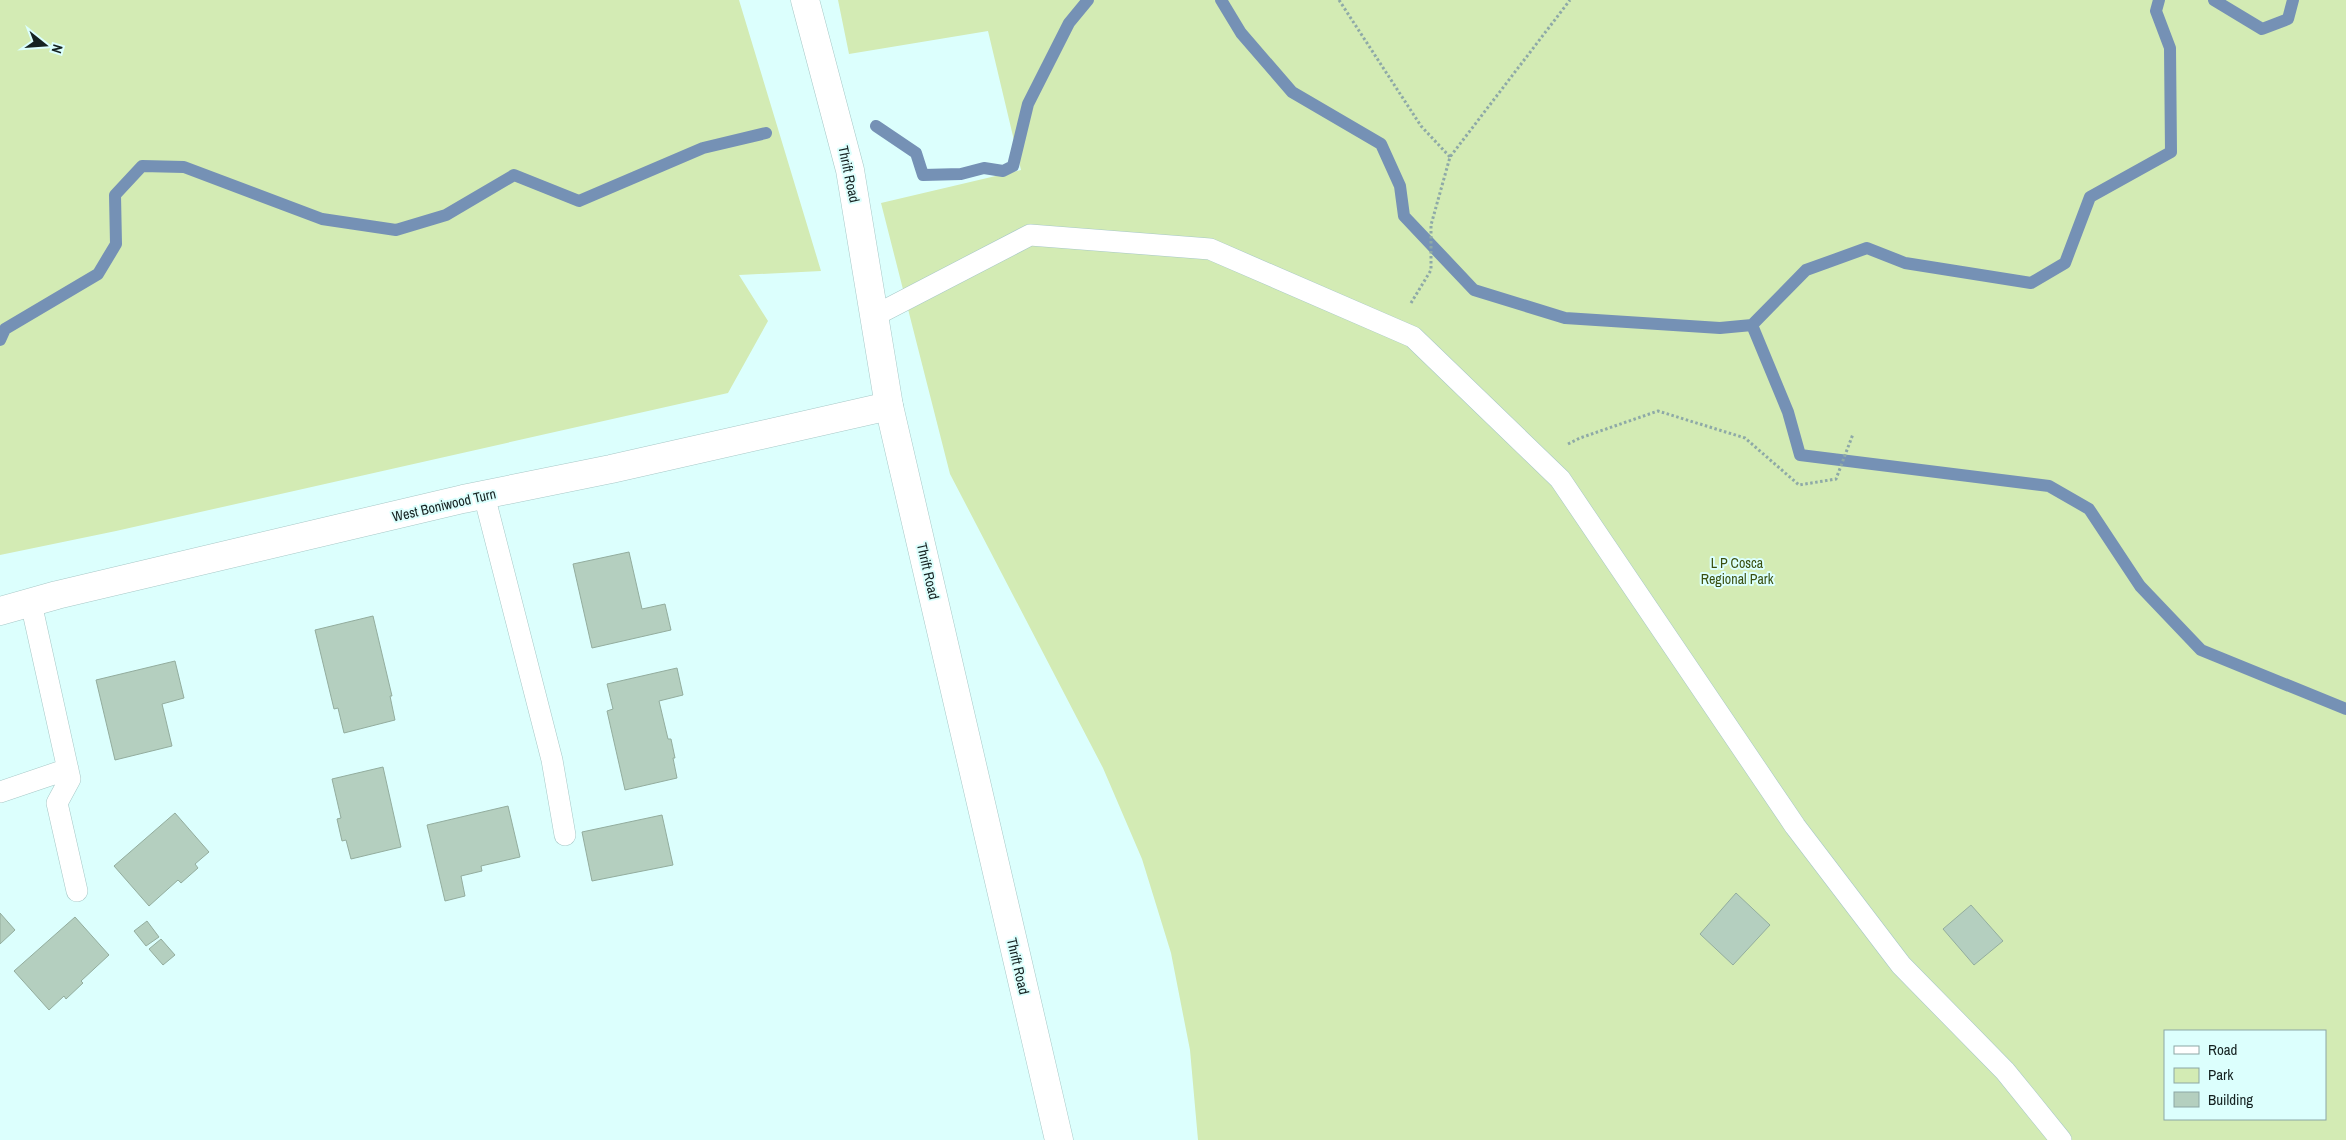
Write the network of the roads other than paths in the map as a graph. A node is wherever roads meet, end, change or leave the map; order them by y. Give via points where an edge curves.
1 (805, 0) edge
2 (874, 316) junction
3 (889, 406) junction
4 (484, 495) junction
5 (31, 603) junction
6 (0, 612) edge
7 (68, 769) junction
8 (0, 792) edge
9 (566, 835) dead end
10 (76, 891) dead end
11 (1059, 1140) edge
12 (2061, 1140) edge

1 - 2 street, Thrift Road via 850,170
2 - 3 street, Thrift Road
2 - 12 lane via 1030,235 1210,249 1413,337 1560,479 1795,826 1901,964 2005,1071
3 - 4 street, West Boniwood Turn
3 - 11 street, Thrift Road
4 - 5 street, West Boniwood Turn
4 - 9 lane via 552,760
5 - 6 street, West Boniwood Turn
5 - 7 lane
7 - 8 lane
7 - 10 lane via 70,779 57,803

